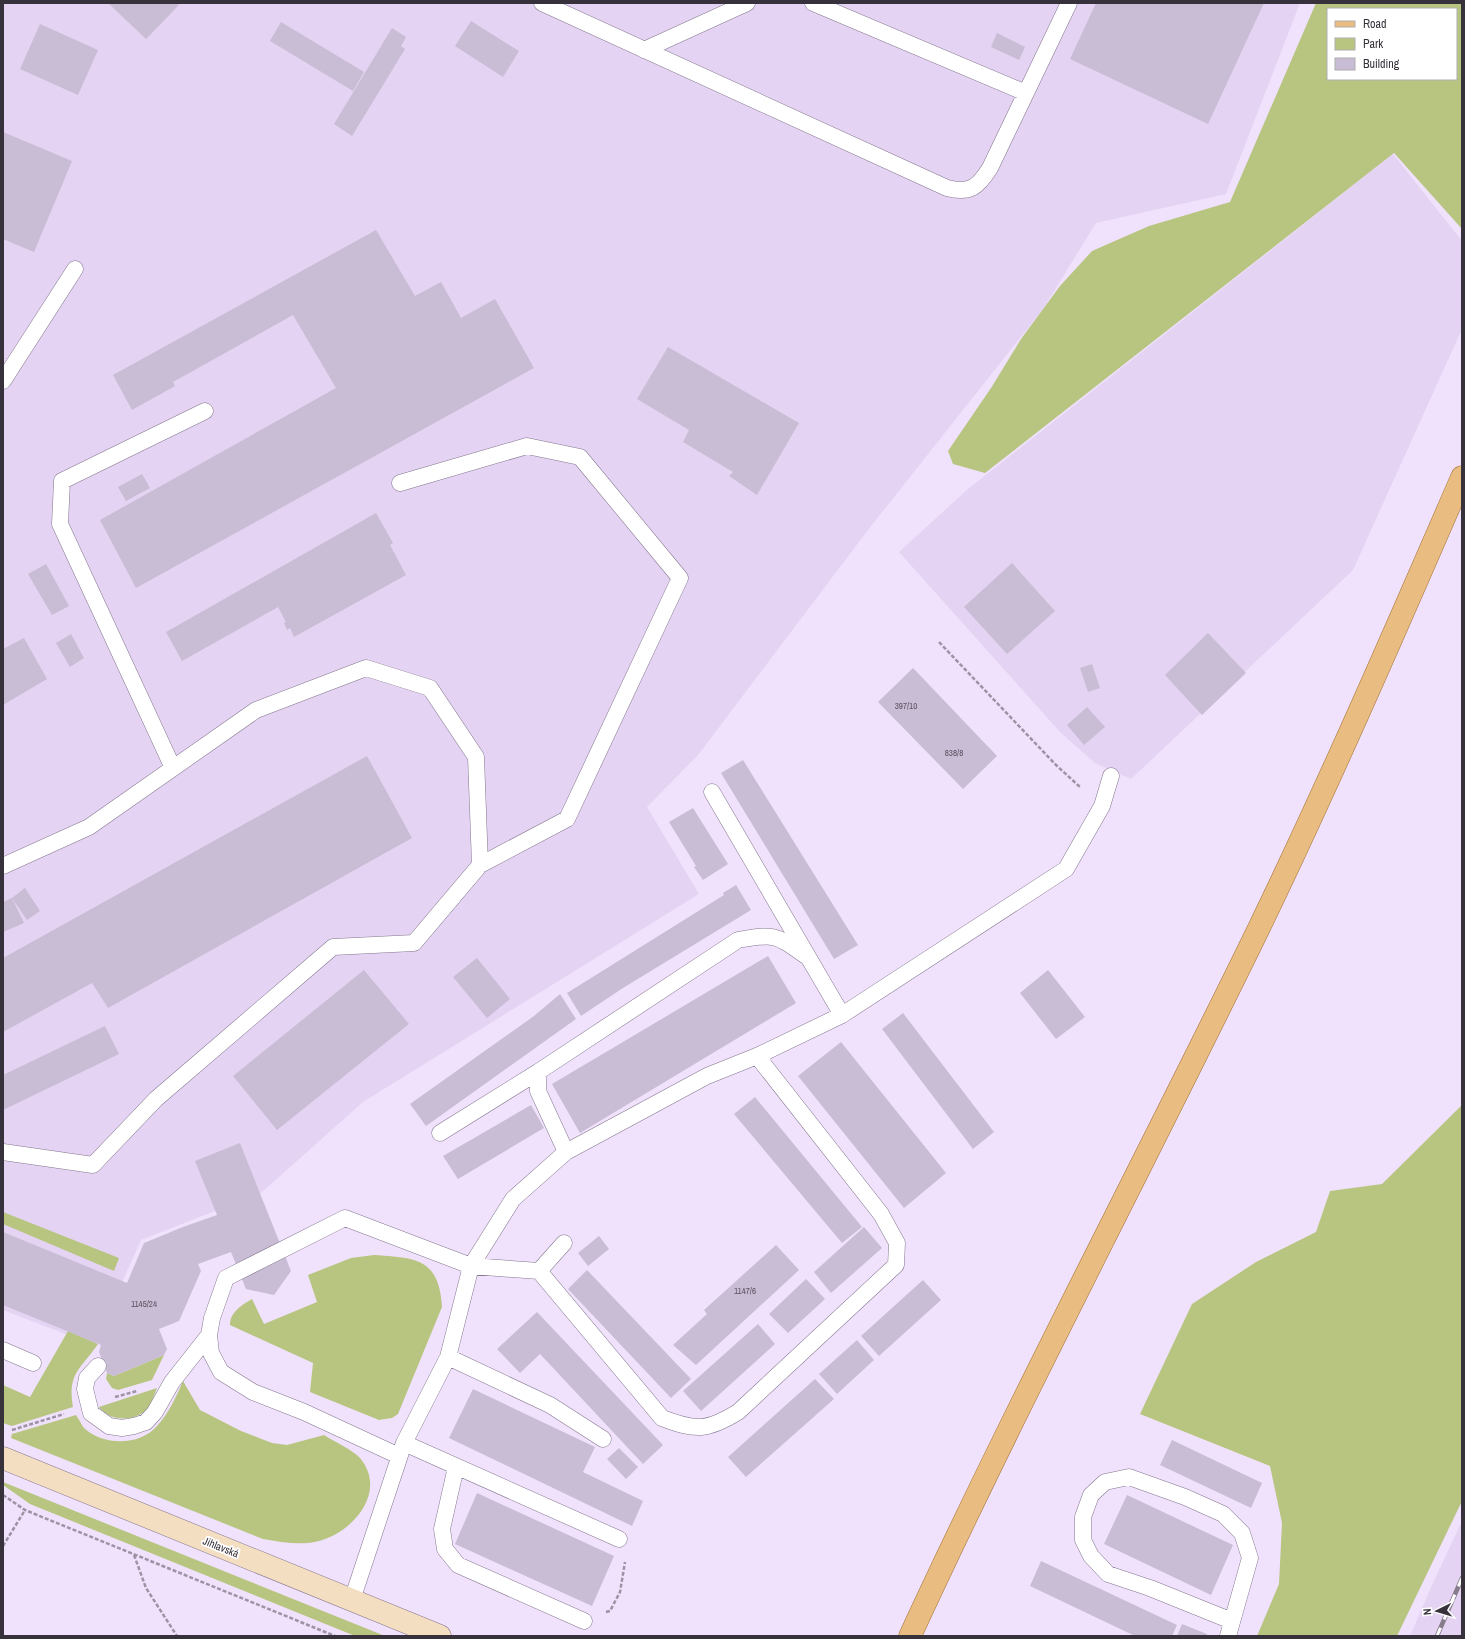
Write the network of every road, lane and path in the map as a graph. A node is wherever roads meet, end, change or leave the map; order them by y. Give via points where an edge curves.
1 (542, 3) edge
2 (747, 3) edge
3 (814, 3) edge
4 (1069, 3) edge
5 (644, 50) junction
6 (1026, 93) junction
7 (75, 269) dead end
8 (3, 381) edge
9 (205, 411) dead end
10 (1462, 477) edge
11 (400, 483) dead end
12 (939, 642) dead end
13 (173, 768) junction
14 (1111, 776) dead end
15 (712, 792) dead end
16 (1102, 806) junction
17 (480, 865) junction
18 (3, 866) edge
19 (806, 956) junction
20 (842, 1015) junction
21 (757, 1056) junction
22 (538, 1072) junction
23 (440, 1133) dead end
24 (3, 1152) edge
25 (566, 1152) junction
26 (564, 1243) dead end
27 (471, 1266) junction
28 (539, 1271) junction
29 (209, 1335) junction
30 (3, 1350) edge
31 (448, 1357) junction
32 (33, 1362) dead end
33 (98, 1366) dead end
34 (140, 1389) dead end
35 (89, 1406) junction
36 (7, 1432) dead end
37 (603, 1439) dead end
38 (401, 1450) junction
39 (3, 1458) edge
40 (456, 1467) junction
41 (3, 1495) edge
42 (25, 1510) junction
43 (619, 1539) joint
44 (3, 1546) edge
45 (134, 1554) junction
46 (352, 1600) junction
47 (584, 1621) joint
48 (1230, 1629) edge
49 (177, 1636) edge
50 (336, 1636) edge
51 (440, 1636) edge
52 (910, 1636) edge

1 - 5 lane
2 - 5 lane
3 - 6 lane
4 - 6 lane
5 - 6 lane via 947,188 957,190 968,190 984,178
7 - 8 lane
9 - 13 lane via 62,481 60,524
10 - 52 main road via 1364,701 1263,919
11 - 17 lane via 527,446 580,457 680,578 567,819
12 - 16 path via 1056,765
13 - 17 lane via 256,710 366,668 430,688 476,757
13 - 18 lane via 89,827
14 - 16 lane
15 - 19 lane
16 - 20 lane via 1066,869
17 - 24 lane via 414,943 333,947 156,1099 93,1165
19 - 20 lane
19 - 22 lane via 779,938 762,936 738,940
20 - 21 lane
21 - 25 lane via 707,1076
21 - 28 lane via 881,1214 898,1243 896,1265 738,1412 718,1425 699,1427 681,1425 662,1418
22 - 23 lane
22 - 25 lane via 538,1091
25 - 27 lane via 513,1199
26 - 28 lane
27 - 28 lane
27 - 29 lane via 345,1218 226,1278
27 - 31 lane
29 - 35 lane via 172,1382 155,1412 146,1422 128,1427 109,1426 91,1413
29 - 38 lane via 211,1353 221,1372 253,1392
30 - 32 lane
31 - 37 lane via 550,1405
31 - 38 lane
33 - 35 lane via 87,1378 85,1389
34 - 35 path
35 - 36 path
38 - 40 lane
38 - 46 lane
39 - 46 main road, Jihlavská
40 - 43 lane
40 - 47 lane via 442,1529 445,1550 458,1565
41 - 42 path
42 - 44 path
42 - 45 path
43 - 47 path via 625,1551 620,1592 610,1611
45 - 49 path via 146,1588
45 - 50 path
46 - 51 main road, Jihlavská
48 - 48 lane via 1250,1558 1242,1533 1223,1514 1185,1497 1129,1477 1105,1482 1092,1496 1083,1517 1083,1540 1091,1556 1108,1574 1150,1588

